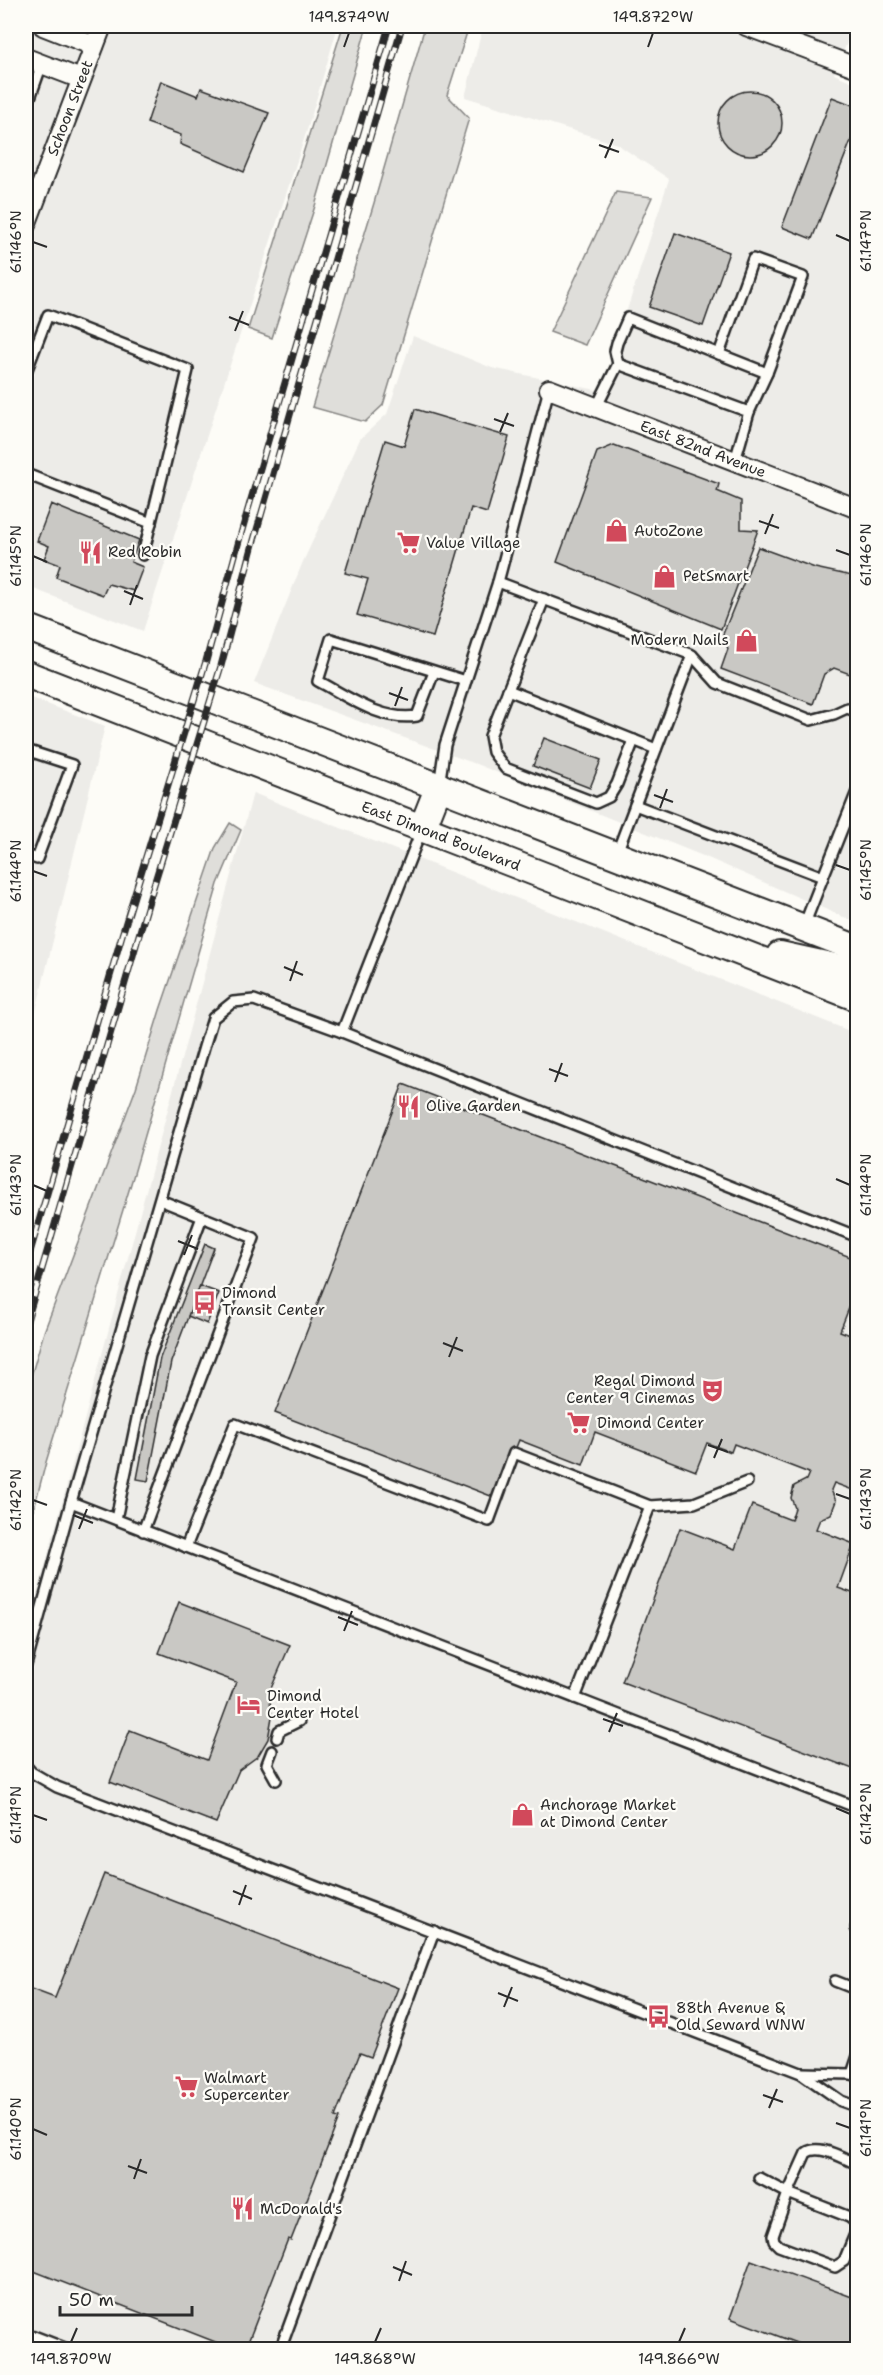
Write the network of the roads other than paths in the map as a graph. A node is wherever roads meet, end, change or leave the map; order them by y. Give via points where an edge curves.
1 (43, 26) edge
2 (102, 26) edge
3 (746, 26) edge
4 (94, 46) junction
5 (34, 61) edge
6 (858, 68) edge
7 (81, 79) junction
8 (26, 109) edge
9 (27, 215) edge
10 (719, 354) junction
11 (618, 364) junction
12 (26, 372) edge
13 (767, 373) junction
14 (549, 389) joint
15 (596, 408) junction
16 (750, 412) junction
17 (735, 461) junction
18 (26, 474) edge
19 (858, 509) edge
20 (151, 523) junction
21 (143, 555) dead end
22 (498, 582) junction
23 (544, 600) junction
24 (26, 627) edge
25 (692, 655) junction
26 (434, 672) junction
27 (26, 674) edge
28 (466, 681) junction
29 (508, 690) junction
30 (858, 712) edge
31 (634, 740) junction
32 (656, 749) junction
33 (26, 750) edge
34 (439, 786) junction
35 (858, 789) edge
36 (635, 805) junction
37 (422, 829) junction
38 (26, 855) edge
39 (616, 855) junction
40 (823, 877) junction
41 (803, 928) junction
42 (732, 949) junction
43 (858, 950) edge
44 (858, 975) edge
45 (858, 998) edge
46 (342, 1032) junction
47 (160, 1200) junction
48 (202, 1217) junction
49 (858, 1237) edge
50 (747, 1482) dead end
51 (70, 1502) junction
52 (650, 1506) junction
53 (116, 1519) junction
54 (143, 1531) junction
55 (186, 1547) junction
56 (26, 1665) edge
57 (575, 1698) junction
58 (299, 1721) dead end
59 (277, 1738) dead end
60 (272, 1751) dead end
61 (26, 1766) edge
62 (276, 1780) dead end
63 (858, 1808) edge
64 (434, 1931) junction
65 (835, 1981) dead end
66 (858, 1990) edge
67 (858, 2056) edge
68 (801, 2073) junction
69 (855, 2075) edge
70 (858, 2107) edge
71 (858, 2164) edge
72 (759, 2178) dead end
73 (788, 2193) junction
74 (858, 2225) edge
75 (26, 2333) edge
76 (70, 2349) edge
77 (280, 2349) edge

1 - 4 street
2 - 4 street, Schoon Street
3 - 6 street
4 - 7 street, Schoon Street
5 - 7 street
5 - 8 lane
7 - 9 street, Schoon Street
10 - 11 lane via 628,318 615,351
10 - 13 lane
10 - 13 lane via 753,259 803,277
11 - 15 lane
11 - 16 lane
12 - 20 lane via 48,315 188,370
13 - 16 lane
14 - 15 street, East 82nd Avenue
14 - 22 lane
15 - 17 street, East 82nd Avenue
16 - 17 lane
17 - 19 street, East 82nd Avenue
18 - 20 lane
20 - 21 lane
22 - 23 lane
22 - 28 lane
23 - 25 lane
23 - 29 lane
24 - 34 main road
25 - 30 lane via 717,684 812,720 848,708
25 - 32 lane
26 - 26 lane via 331,639 318,681 369,708 406,718 417,716
26 - 28 lane
27 - 37 main road, East Dimond Boulevard
28 - 34 lane via 445,745
29 - 31 lane
29 - 31 lane via 490,736 493,752 505,768 596,803 609,797 617,784
31 - 32 lane
32 - 36 lane
33 - 38 lane via 72,765 38,859
34 - 37 main road
34 - 39 main road
35 - 40 lane
36 - 39 lane
36 - 40 lane
37 - 42 main road, East Dimond Boulevard
37 - 46 lane
39 - 41 main road
40 - 41 lane
41 - 43 main road
42 - 44 main road via 788,956
42 - 45 main road, East Dimond Boulevard
46 - 47 lane via 254,999 233,1002 213,1018
46 - 49 lane
47 - 48 lane
47 - 51 lane
48 - 53 lane via 150,1356
48 - 54 lane via 254,1238
50 - 52 lane via 694,1503
51 - 53 lane
51 - 56 lane
52 - 55 lane via 514,1453 489,1521 235,1424
52 - 57 lane
53 - 54 lane
54 - 55 lane
55 - 57 lane
57 - 63 lane
58 - 59 lane via 279,1731
60 - 62 lane via 267,1764
61 - 64 lane via 57,1787
64 - 68 lane
64 - 77 lane
65 - 66 lane
67 - 69 lane
68 - 69 lane
68 - 70 lane via 841,2101
71 - 73 lane via 812,2149 806,2153
72 - 73 lane
73 - 74 lane via 849,2217
73 - 74 lane via 772,2236 779,2246 839,2267
75 - 76 lane

